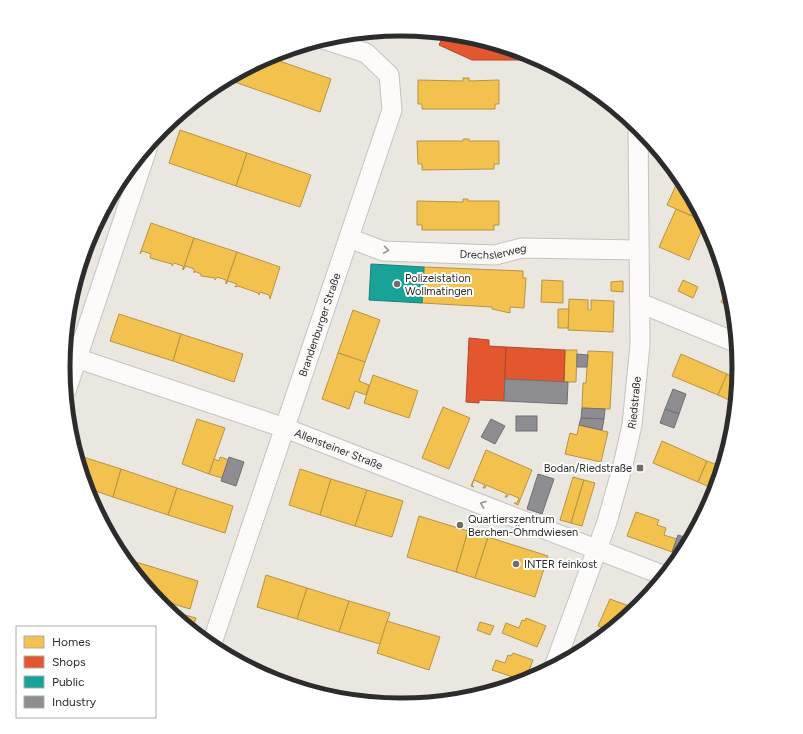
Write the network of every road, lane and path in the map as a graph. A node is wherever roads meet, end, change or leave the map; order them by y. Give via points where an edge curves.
1 (334, 43) edge
2 (638, 135) edge
3 (143, 160) edge
4 (349, 238) junction
5 (639, 250) junction
6 (640, 303) junction
7 (732, 341) edge
8 (76, 358) junction
9 (70, 376) edge
10 (285, 428) junction
11 (597, 549) junction
12 (660, 574) edge
13 (213, 639) edge
14 (557, 659) edge

1 - 4 street, Brandenburger Straße via 366,53 389,75 392,110
2 - 5 street, Riedstraße
3 - 8 street
4 -> 5 street, Drechslerweg via 383,251 495,255 522,248
4 - 10 street, Brandenburger Straße
5 - 6 street, Riedstraße
6 - 7 street
6 - 11 street, Riedstraße via 640,345 632,425 622,472
8 - 9 street
8 - 10 street, Allensteiner Straße
11 -> 10 street, Allensteiner Straße
10 - 13 street, Brandenburger Straße
11 - 12 street, Allensteiner Straße
11 - 14 street, Riedstraße

